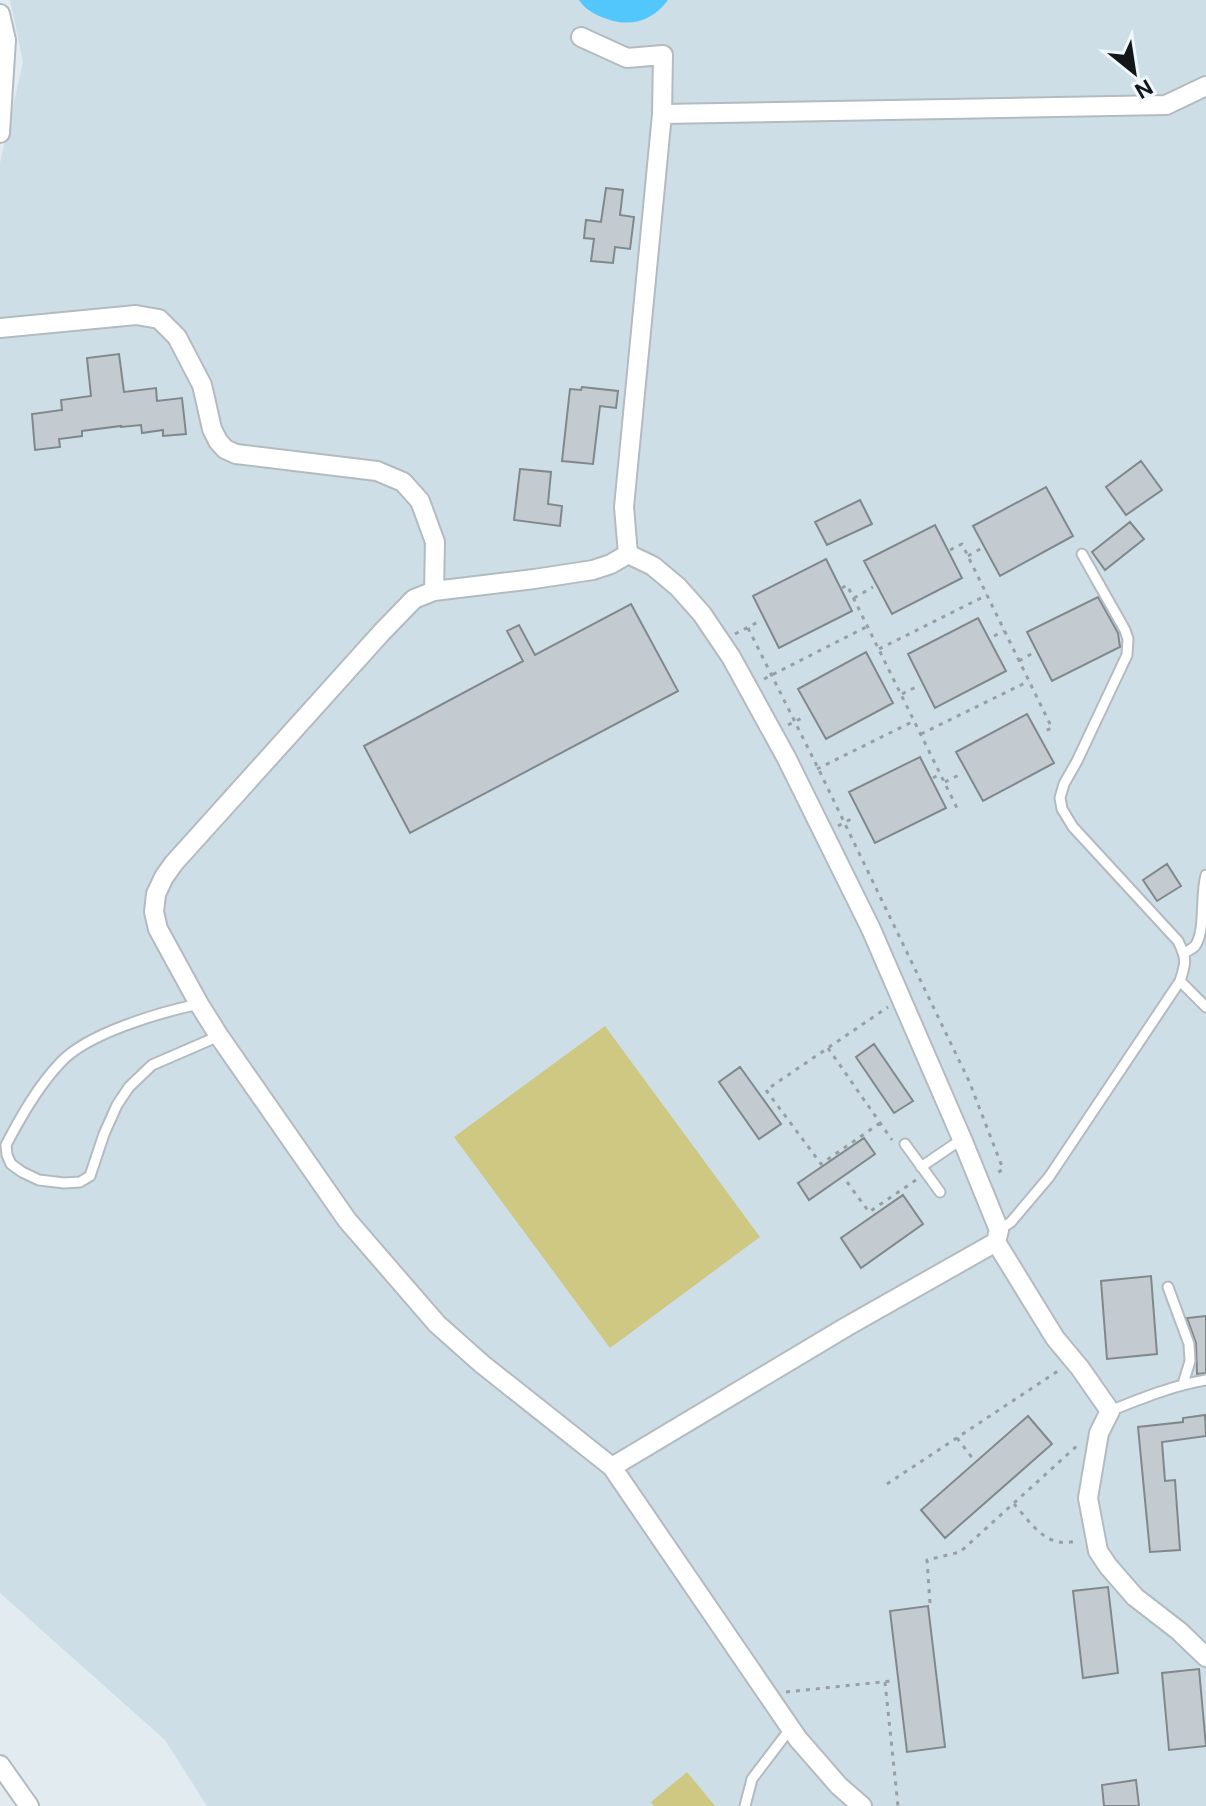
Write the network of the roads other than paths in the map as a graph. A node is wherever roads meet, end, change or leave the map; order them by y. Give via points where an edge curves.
1 (0, 14) edge
2 (581, 37) dead end
3 (3, 41) edge
4 (1206, 86) edge
5 (662, 114) junction
6 (0, 133) edge
7 (0, 328) edge
8 (628, 554) junction
9 (1082, 554) dead end
10 (434, 591) junction
11 (1206, 875) edge
12 (1184, 953) junction
13 (1180, 981) junction
14 (199, 1004) junction
15 (1206, 1007) edge
16 (219, 1036) junction
17 (962, 1139) junction
18 (905, 1144) road end
19 (924, 1170) junction
20 (940, 1192) dead end
21 (998, 1236) junction
22 (1168, 1287) dead end
23 (1206, 1380) edge
24 (1183, 1384) junction
25 (1110, 1411) junction
26 (612, 1467) junction
27 (1206, 1657) edge
28 (790, 1729) junction
29 (0, 1765) edge
30 (29, 1806) edge
31 (745, 1806) edge
32 (862, 1806) edge

1 - 3 street
2 - 5 street via 627,58 663,55
3 - 6 street
4 - 5 street via 1166,105
5 - 8 street via 624,507
7 - 10 street via 136,315 159,319 187,355 202,385 212,429 225,449 377,471 403,482 420,501 435,542
8 - 10 street via 593,570
8 - 17 street via 678,587 721,641 748,687 871,929
9 - 12 lane via 1129,646 1064,784 1062,809
10 - 14 street via 414,599 382,632 164,877 156,894 158,929
11 - 12 lane via 1200,938
12 - 13 lane
13 - 15 lane
13 - 21 lane via 1049,1177
14 - 16 street
14 - 16 lane via 109,1033 63,1059 6,1145 11,1164 39,1180 80,1182 90,1176 104,1134 129,1087 152,1065
16 - 26 street via 347,1220 437,1324
17 - 19 lane
17 - 21 street
18 - 19 lane
19 - 20 lane
21 - 25 street via 1055,1338
21 - 26 street
22 - 24 lane via 1189,1344
23 - 24 lane
24 - 25 lane
25 - 27 street via 1099,1433 1088,1498 1098,1551 1135,1597
26 - 28 street
28 - 31 lane via 752,1779
28 - 32 street
29 - 30 street

